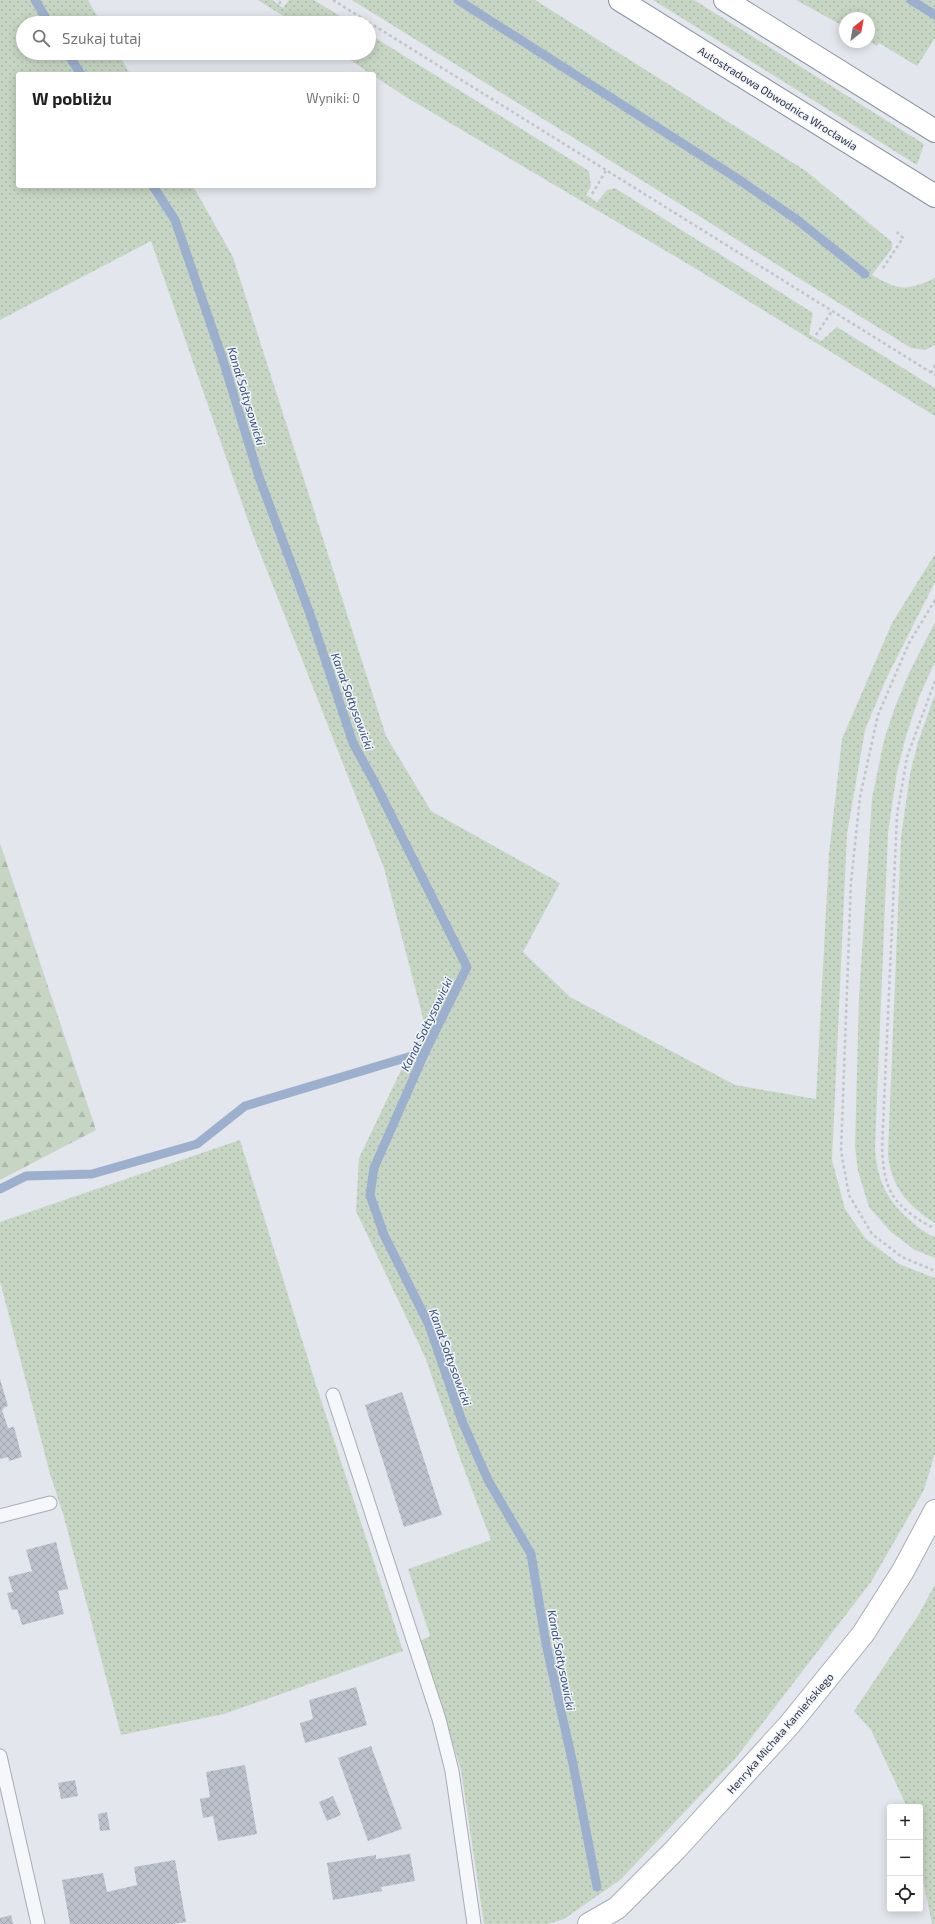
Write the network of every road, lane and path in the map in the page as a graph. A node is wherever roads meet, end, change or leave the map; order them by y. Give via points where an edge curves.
1 (282, 0) edge
2 (333, 0) edge
3 (620, 0) edge
4 (725, 0) edge
5 (279, 4) dead end
6 (359, 16) edge
7 (376, 27) edge
8 (932, 129) edge
9 (607, 169) junction
10 (592, 194) dead end
11 (935, 196) edge
12 (897, 232) dead end
13 (883, 268) dead end
14 (832, 311) junction
15 (816, 335) dead end
16 (935, 365) edge
17 (930, 373) junction
18 (935, 375) edge
19 (935, 600) edge
20 (935, 681) edge
21 (935, 1228) edge
22 (935, 1271) edge
23 (333, 1395) dead end
24 (50, 1502) dead end
25 (935, 1512) edge
26 (0, 1516) edge
27 (0, 1756) edge
28 (38, 1924) edge
29 (474, 1924) edge
30 (589, 1924) edge

1 - 5 path
2 - 6 path
3 - 11 main road, Autostradowa Obwodnica Wrocławia
4 - 8 main road
7 - 9 path
9 - 10 path
9 - 14 path
12 - 13 path via 904,238
14 - 15 path
14 - 17 path
16 - 17 path
17 - 18 path
19 - 22 path via 909,643 878,715 860,797 851,882 840,1151 849,1195 872,1234 902,1257
20 - 21 path via 906,757 897,815 882,1148 884,1170 892,1194 907,1210 926,1225
23 - 29 lane via 438,1719 452,1772
24 - 26 lane
25 - 30 main road, Henryka Michała Kamieńskiego via 903,1571 863,1634 790,1724 675,1850 617,1908
27 - 28 lane

